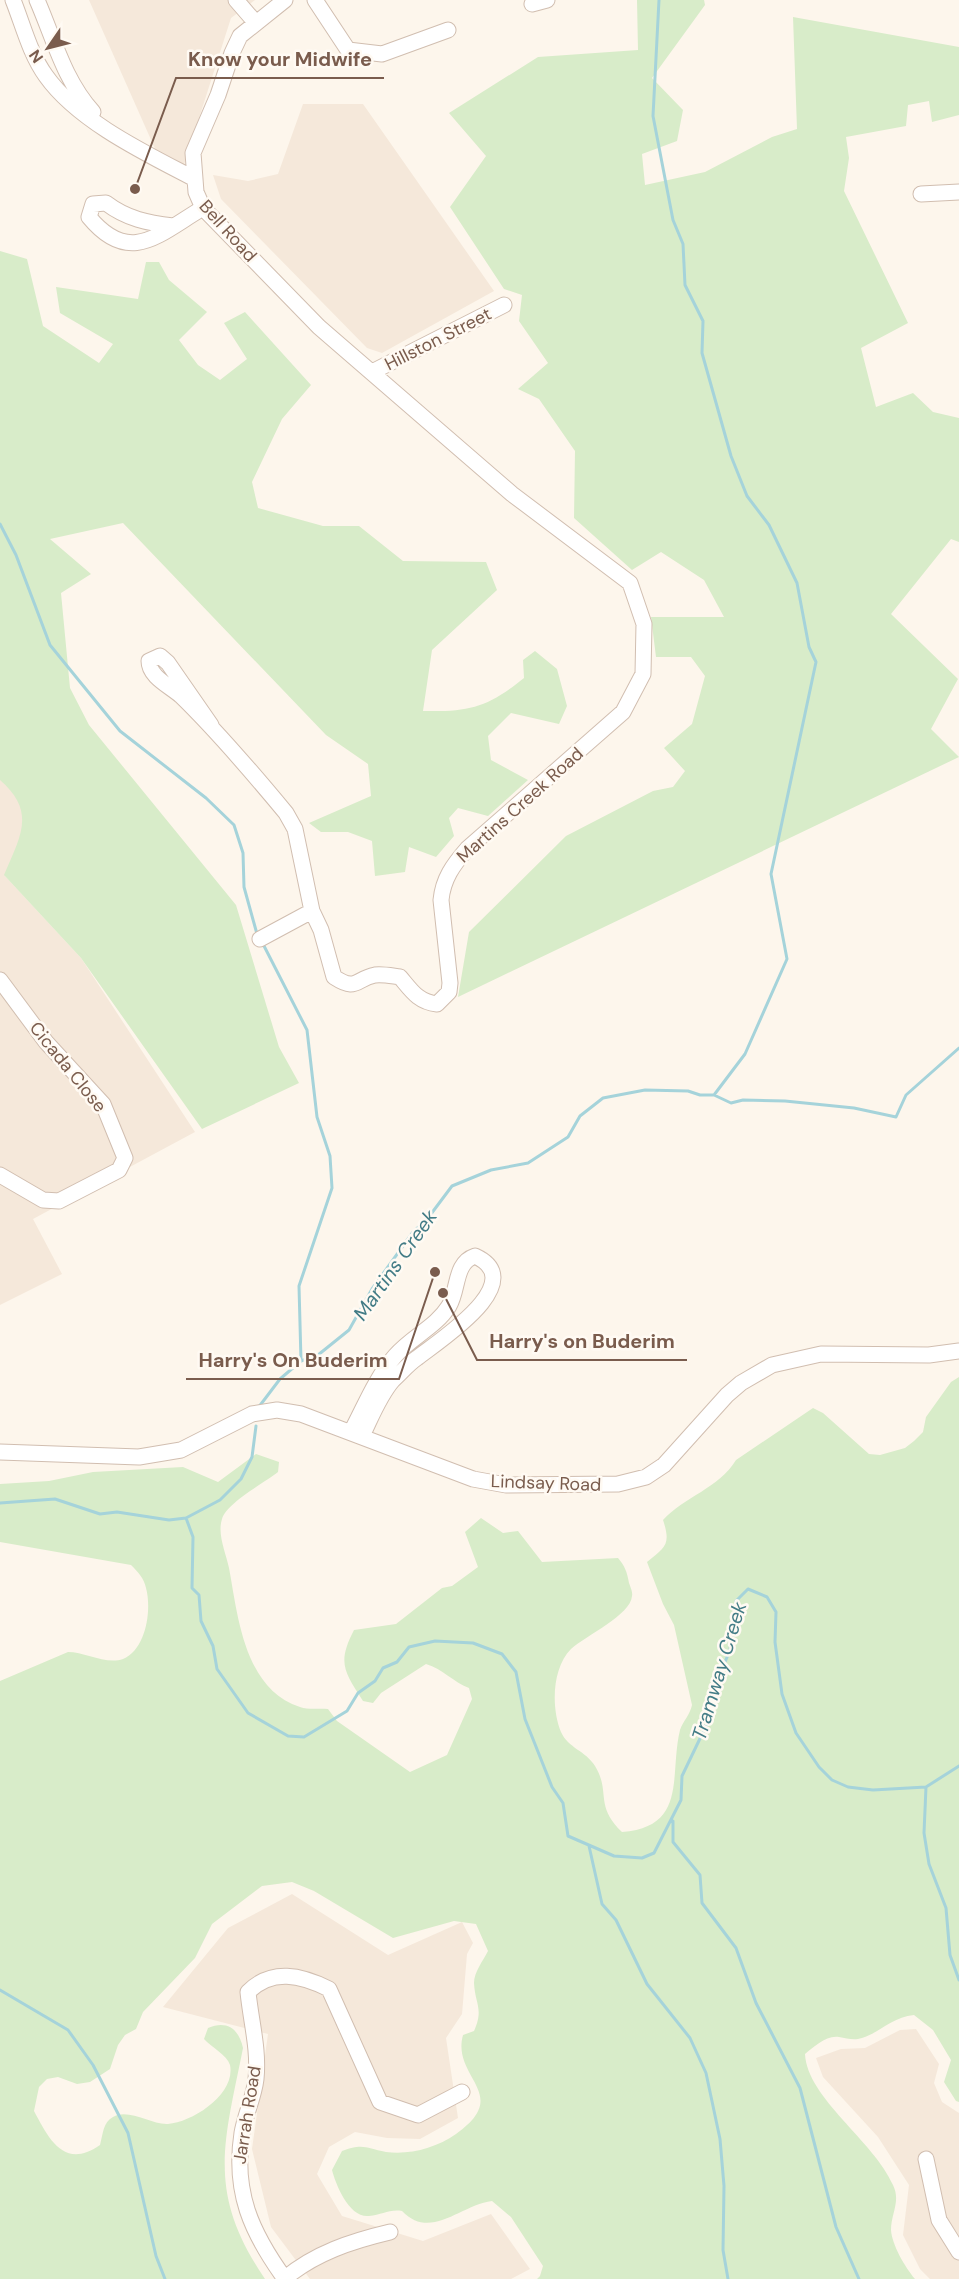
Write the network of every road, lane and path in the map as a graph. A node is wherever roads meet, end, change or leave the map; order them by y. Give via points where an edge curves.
1 (13, 0) edge
2 (37, 0) edge
3 (236, 0) edge
4 (285, 0) edge
5 (315, 0) edge
6 (255, 22) junction
7 (448, 30) dead end
8 (107, 128) junction
9 (193, 178) junction
10 (959, 192) edge
11 (921, 194) dead end
12 (203, 208) junction
13 (173, 226) junction
14 (504, 305) dead end
15 (372, 372) junction
16 (211, 725) junction
17 (312, 911) junction
18 (260, 939) dead end
19 (0, 980) edge
20 (0, 1175) edge
21 (959, 1352) edge
22 (356, 1434) junction
23 (0, 1452) edge
24 (462, 2092) dead end
25 (926, 2159) dead end
26 (390, 2232) dead end
27 (959, 2252) edge
28 (284, 2279) edge

1 - 8 street via 35,59 46,76 66,99
2 - 8 street via 63,67 81,99
3 - 6 street
4 - 6 street, Bell Road
5 - 7 street via 348,50 382,54
6 - 9 street, Bell Road via 240,36 232,53 193,153
8 - 9 street
9 - 12 street, Bell Road
10 - 11 street
12 - 13 street
12 - 15 street, Bell Road via 319,327
13 - 13 street via 143,243 120,243 100,231 89,217 93,204 106,203 141,222
14 - 15 street, Hillston Street
15 - 17 street, Martins Creek Road via 512,494 630,583 644,624 643,674 623,712 454,864 442,887 441,900 450,983 445,998 437,1004 410,992 400,976 377,975 356,986 334,977
16 - 16 street, Martins Creek Road via 166,682 155,677 149,668 154,656 168,663
16 - 17 street, Martins Creek Road via 286,813 295,829
17 - 18 street
19 - 20 street, Cicada Close via 46,1042 104,1104 125,1158 119,1170 59,1201 43,1200
21 - 22 street, Lindsay Road via 821,1354 772,1365 727,1395 664,1465 646,1477 618,1484 489,1483 442,1469
22 - 22 street via 377,1379 395,1355 445,1313 454,1296 460,1266 475,1256 486,1261 491,1283 482,1303 472,1316 392,1382
22 - 23 street, Lindsay Road via 301,1414 277,1410 237,1420 181,1450 139,1457
24 - 28 street, Jarrah Road via 418,2115 380,2102 329,1989 304,1977 271,1977 256,1983 248,1992 257,2045 255,2081 242,2132 238,2175 248,2216
25 - 27 street via 939,2220
26 - 28 street via 349,2242 298,2267

